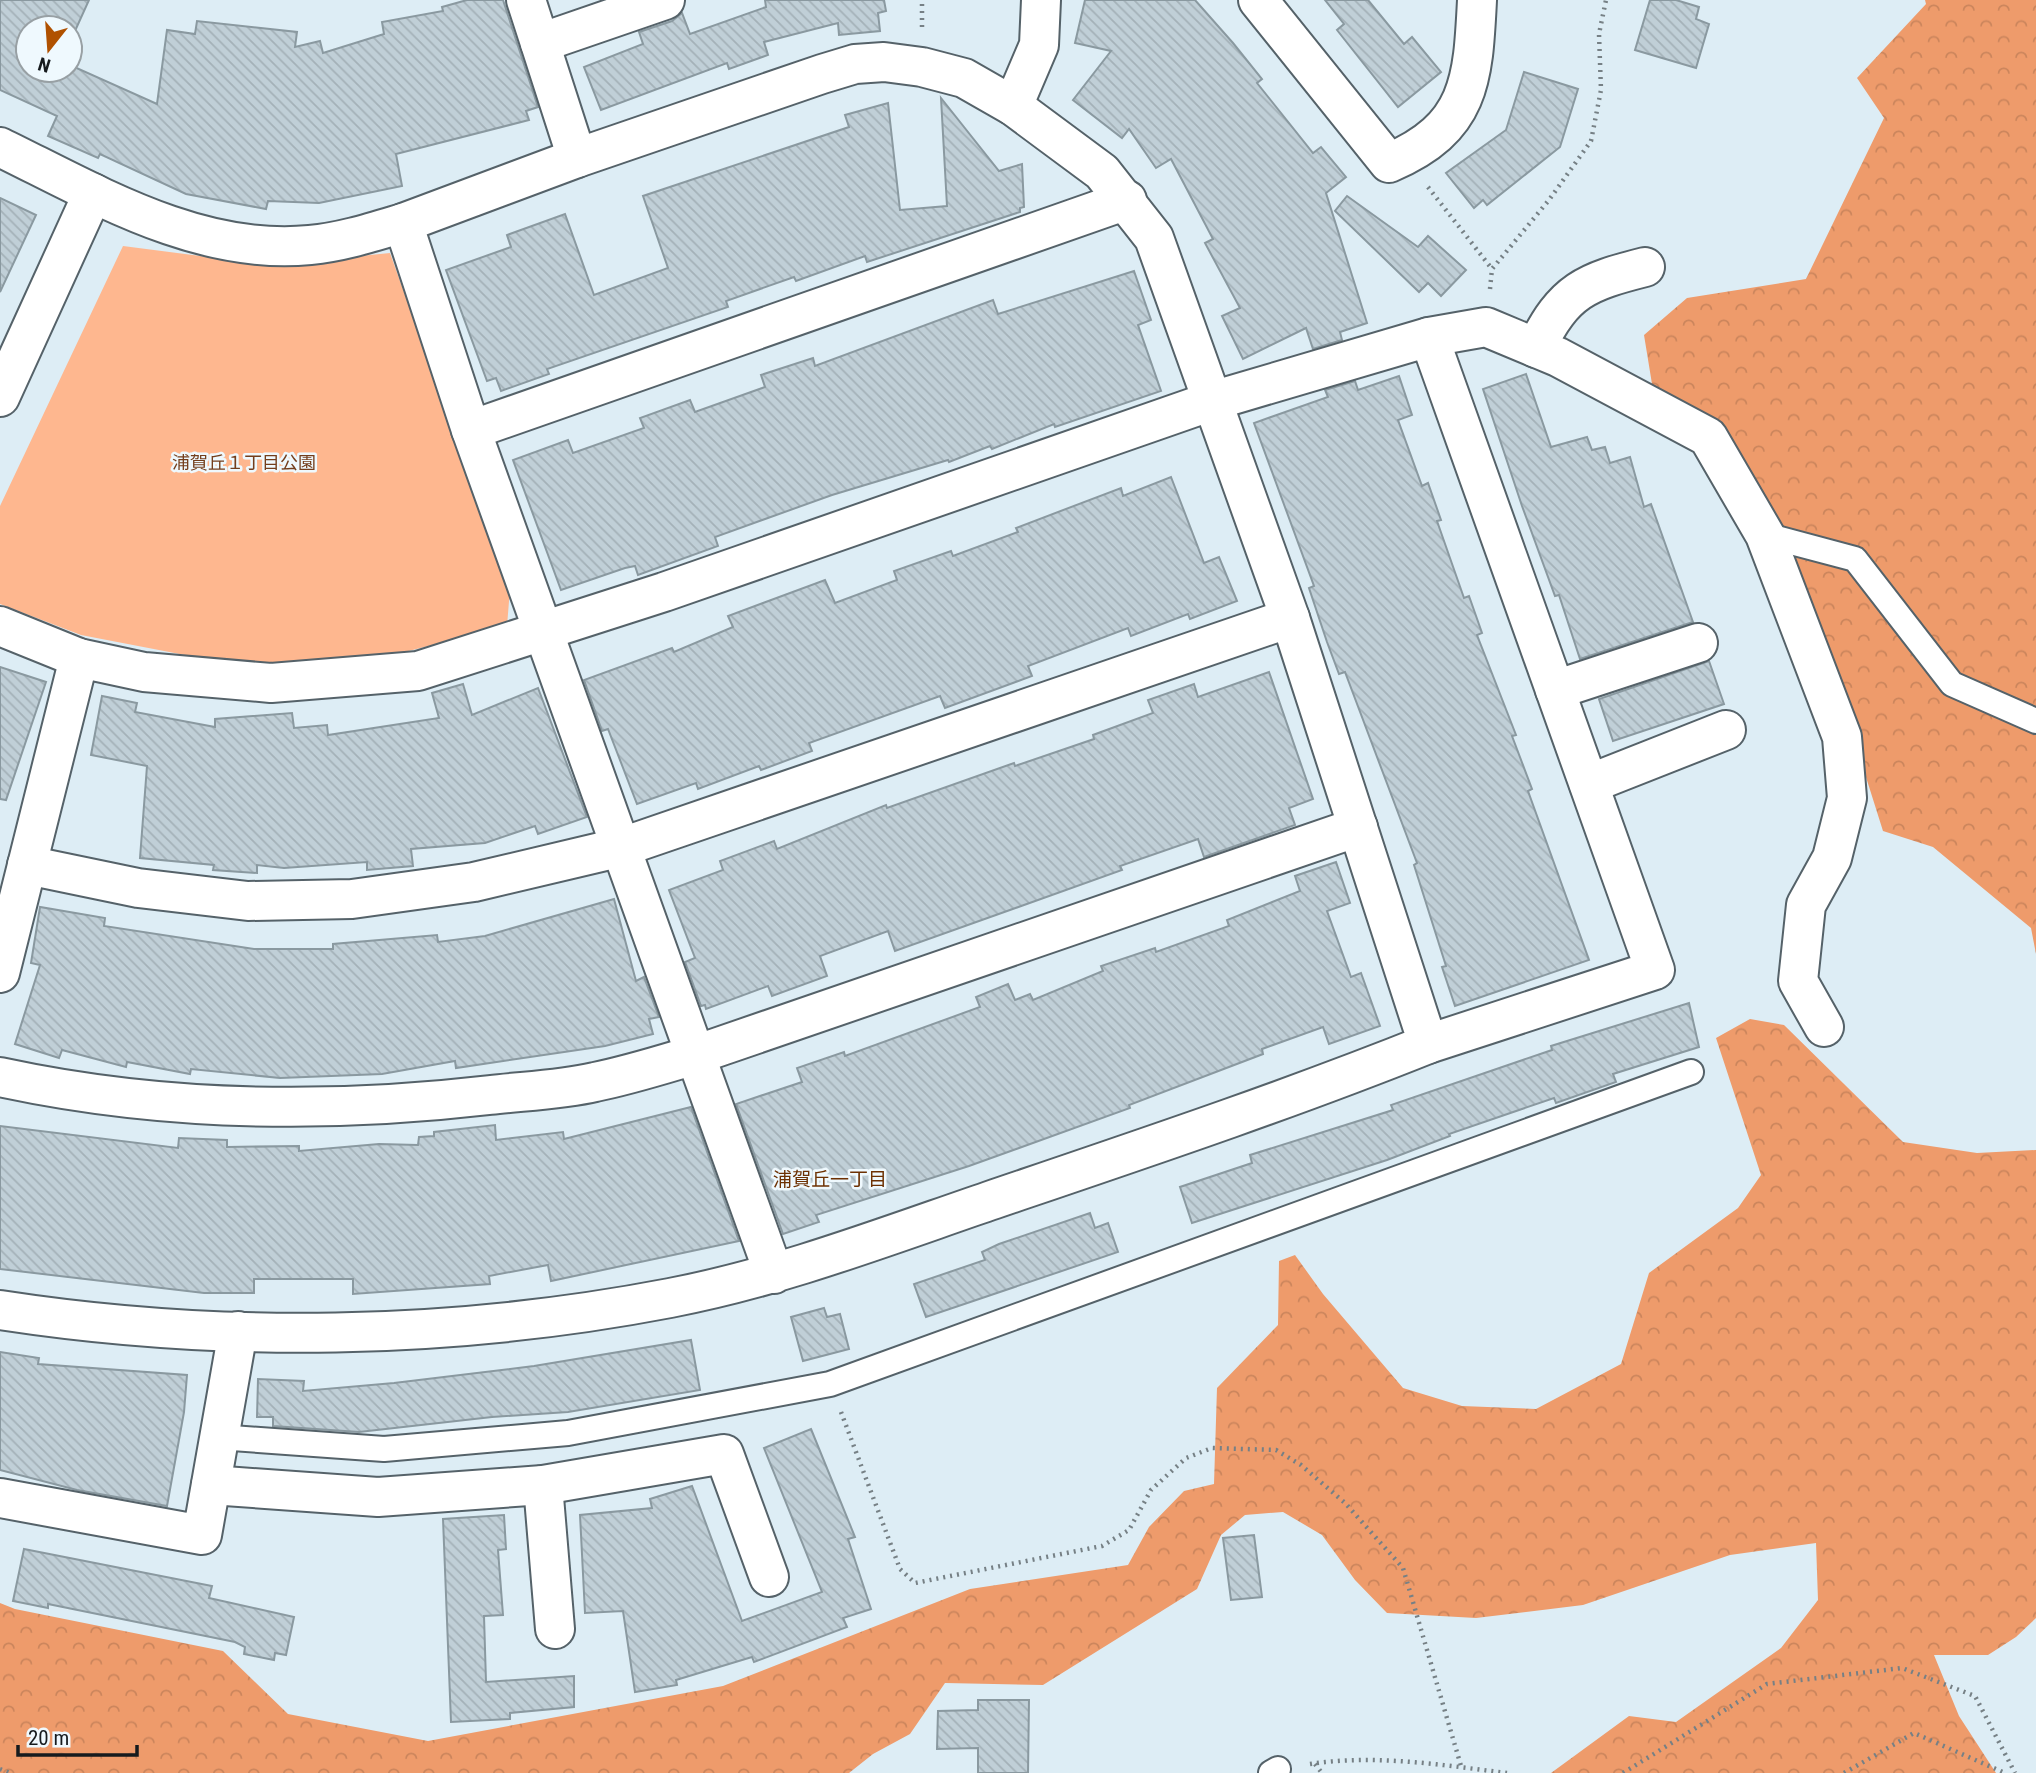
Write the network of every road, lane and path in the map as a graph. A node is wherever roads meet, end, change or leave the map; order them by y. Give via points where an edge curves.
1 (526, 0) edge
2 (665, 0) edge
3 (1041, 0) edge
4 (1258, 0) edge
5 (1477, 0) edge
6 (1606, 0) edge
7 (540, 43) junction
8 (1013, 106) junction
9 (0, 147) edge
10 (1404, 157) junction
11 (578, 158) junction
12 (93, 193) junction
13 (1127, 200) junction
14 (403, 223) junction
15 (1645, 267) dead end
16 (1429, 337) junction
17 (1536, 348) junction
18 (0, 397) edge
19 (1212, 401) junction
20 (471, 430) junction
21 (1765, 535) junction
22 (1290, 618) junction
23 (0, 626) edge
24 (544, 631) junction
25 (1698, 643) dead end
26 (79, 657) junction
27 (1555, 690) junction
28 (2036, 721) edge
29 (1726, 730) dead end
30 (1589, 784) junction
31 (1358, 828) junction
32 (622, 847) junction
33 (27, 865) junction
34 (0, 973) edge
35 (1825, 1027) dead end
36 (1428, 1044) junction
37 (698, 1054) junction
38 (1691, 1072) dead end
39 (0, 1077) edge
40 (774, 1274) junction
41 (0, 1310) edge
42 (238, 1331) junction
43 (830, 1384) junction
44 (218, 1437) junction
45 (211, 1485) junction
46 (543, 1485) junction
47 (0, 1498) edge
48 (769, 1577) dead end
49 (555, 1629) dead end
50 (1315, 1763) junction
51 (1461, 1766) junction
52 (0, 1769) edge
53 (1274, 1771) edge
54 (10, 1773) edge
55 (1322, 1773) edge
56 (1507, 1773) edge
57 (1623, 1773) edge
58 (1844, 1773) edge
59 (2005, 1773) edge
60 (2015, 1773) edge

1 - 7 street
2 - 7 street
3 - 8 street via 1039,45
4 - 10 street via 1389,163
5 - 10 street via 1464,100 1445,128
6 - 10 path via 1599,34 1601,90 1591,141 1492,269
7 - 11 street
8 - 11 street via 964,78 884,61 855,65
8 - 13 street via 1102,172
9 - 12 street
11 - 14 street
12 - 14 street via 199,234 255,244 310,245
12 - 18 street
13 - 19 street via 1154,237
13 - 20 street
14 - 20 street
15 - 17 street via 1596,279 1566,301
16 - 17 street via 1486,327
16 - 19 street
16 - 27 street
17 - 21 street via 1708,437
19 - 22 street
19 - 24 street
20 - 24 street
21 - 28 lane via 1855,559 1952,684
21 - 35 street via 1842,737 1847,798 1832,858 1806,905 1798,981
22 - 31 street
22 - 32 street
23 - 26 street
24 - 26 street via 418,671 335,680 213,680 144,673
24 - 32 street
25 - 27 street
26 - 33 street
27 - 30 street
29 - 30 street
30 - 36 street via 1655,970
31 - 36 street
31 - 37 street
32 - 33 street via 474,882 352,900 248,901 138,888
32 - 37 street
33 - 34 street
36 - 40 street via 1291,1098
37 - 39 street via 594,1083 424,1103 308,1109 216,1107 67,1091
37 - 40 street
38 - 43 lane
40 - 42 street via 670,1298 499,1325
41 - 42 street via 72,1321
42 - 44 street
43 - 44 lane via 568,1433 384,1450
43 - 51 path via 900,1569 915,1583 1102,1546 1129,1530 1151,1490 1186,1458 1212,1448 1276,1450 1301,1465 1345,1503 1404,1568
44 - 45 street
45 - 46 street via 378,1497
45 - 47 street via 202,1535
46 - 48 street via 724,1454
46 - 49 street
50 - 51 path via 1383,1760
50 - 53 path
50 - 55 path
51 - 56 path
52 - 54 path
57 - 60 path via 1767,1685 1902,1668 1975,1696
58 - 59 path via 1914,1733

